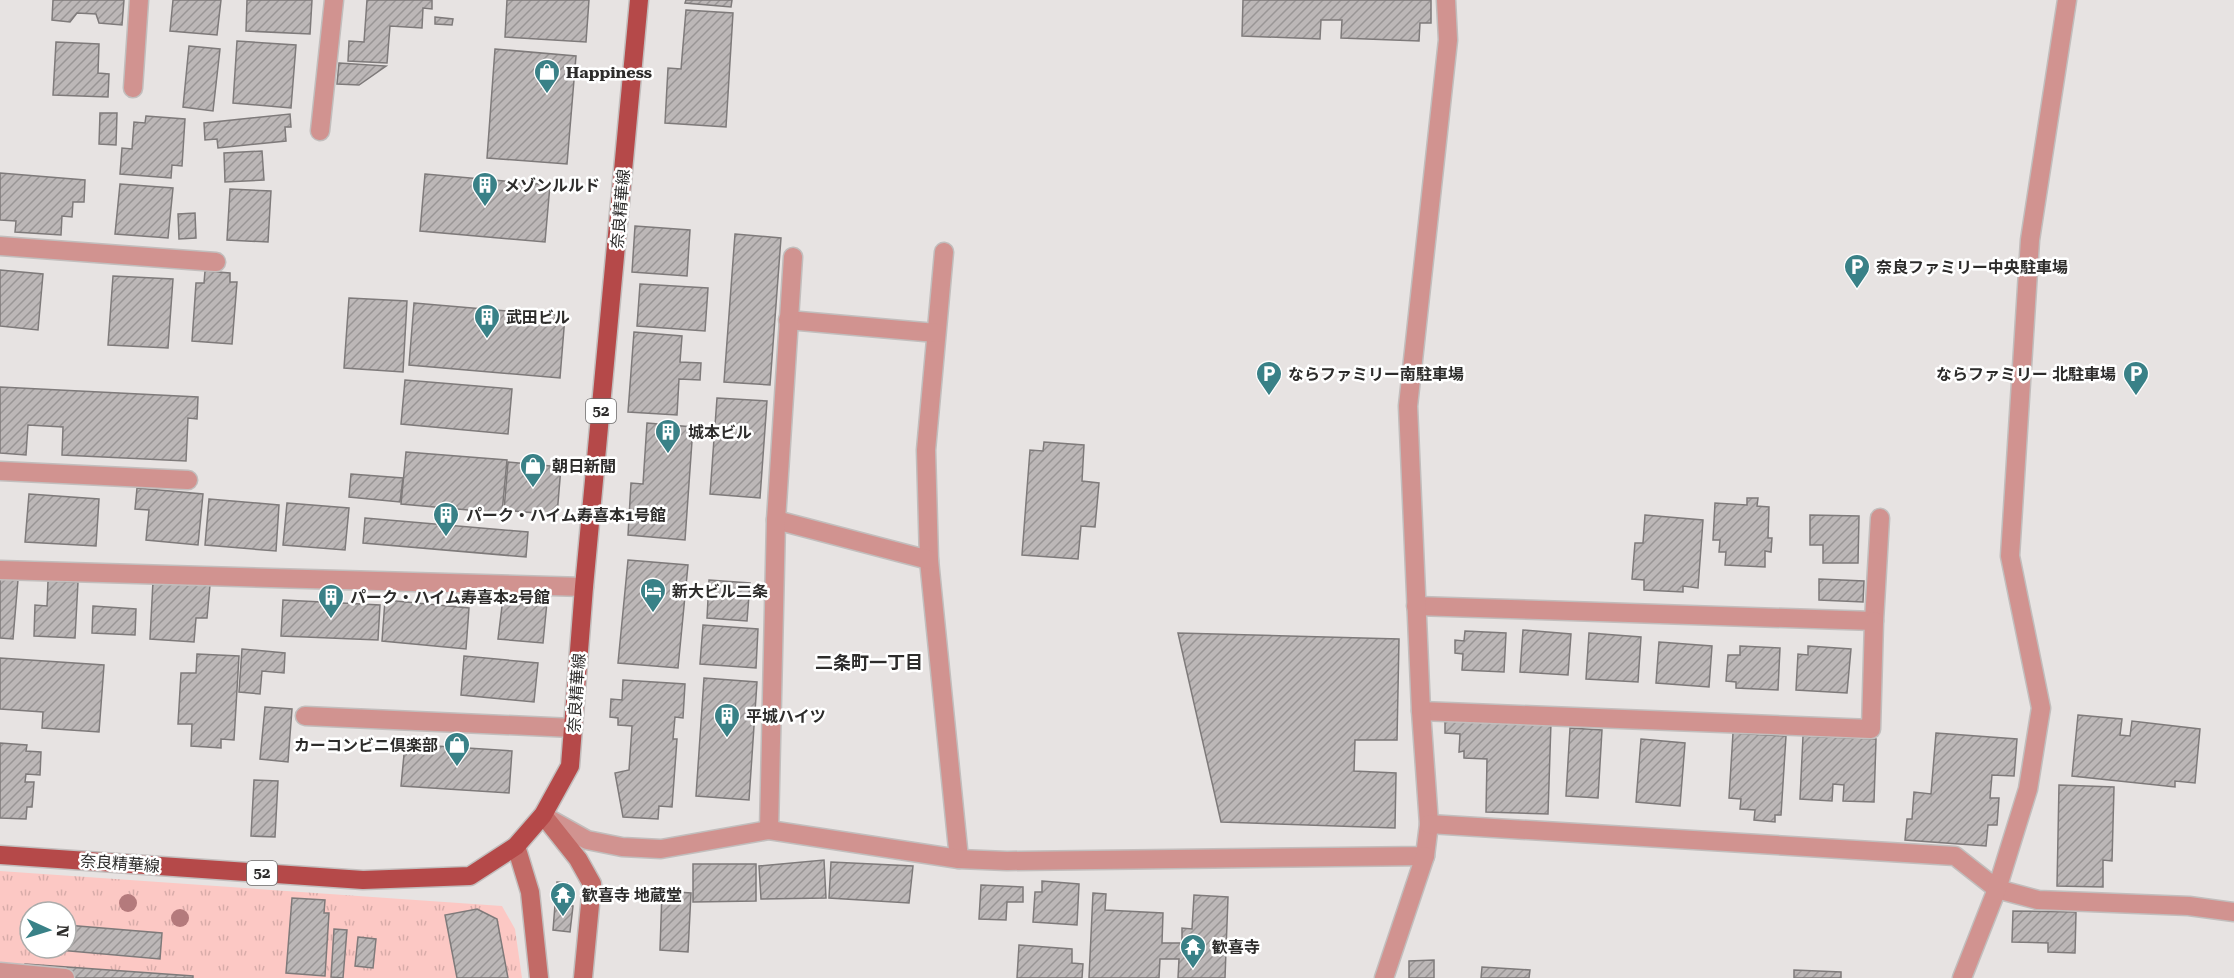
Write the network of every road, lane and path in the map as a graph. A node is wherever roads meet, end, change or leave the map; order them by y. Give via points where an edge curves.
1 (139, 0) edge
2 (334, 0) edge
3 (639, 0) edge
4 (1446, 0) edge
5 (2067, 0) edge
6 (133, 88) dead end
7 (320, 131) dead end
8 (0, 246) edge
9 (944, 252) dead end
10 (794, 257) dead end
11 (216, 262) dead end
12 (788, 320) junction
13 (936, 333) junction
14 (0, 471) edge
15 (188, 480) dead end
16 (1880, 518) dead end
17 (776, 520) junction
18 (929, 560) junction
19 (0, 570) edge
20 (584, 587) junction
21 (1416, 606) junction
22 (1874, 621) junction
23 (1421, 711) junction
24 (305, 716) dead end
25 (573, 728) junction
26 (543, 815) junction
27 (1429, 824) junction
28 (770, 830) junction
29 (516, 846) junction
30 (0, 855) edge
31 (1425, 856) junction
32 (959, 859) junction
33 (1997, 889) junction
34 (2234, 912) edge
35 (0, 972) edge
36 (66, 978) edge
37 (538, 978) edge
38 (583, 978) edge
39 (1384, 978) edge
40 (1962, 978) edge

1 - 6 street
2 - 7 street
3 - 20 main road, 奈良精華線 / 52
4 - 21 street via 1448,40 1408,406
5 - 33 street via 2030,240 2010,556 2041,708 2028,789
8 - 11 street
9 - 13 street
10 - 12 street
12 - 13 street
12 - 17 street
13 - 18 street via 926,450
14 - 15 street
16 - 22 street
17 - 18 street
17 - 28 street
18 - 32 street
19 - 20 street
20 - 25 main road, 奈良精華線 / 52
21 - 22 street
21 - 23 street
22 - 23 street via 1871,729
23 - 27 street
24 - 25 street
25 - 26 main road, 奈良精華線 / 52 via 570,766
26 - 28 street via 587,840 622,847 661,849
26 - 29 main road, 奈良精華線 / 52
26 - 38 main road via 578,859 592,884
27 - 31 street
27 - 33 street via 1955,856
28 - 32 street
29 - 30 main road, 奈良精華線 / 52 via 470,876 363,879
29 - 37 main road via 530,892
31 - 32 street
31 - 39 street
33 - 34 street via 2038,900 2189,906
33 - 40 street
35 - 36 street

